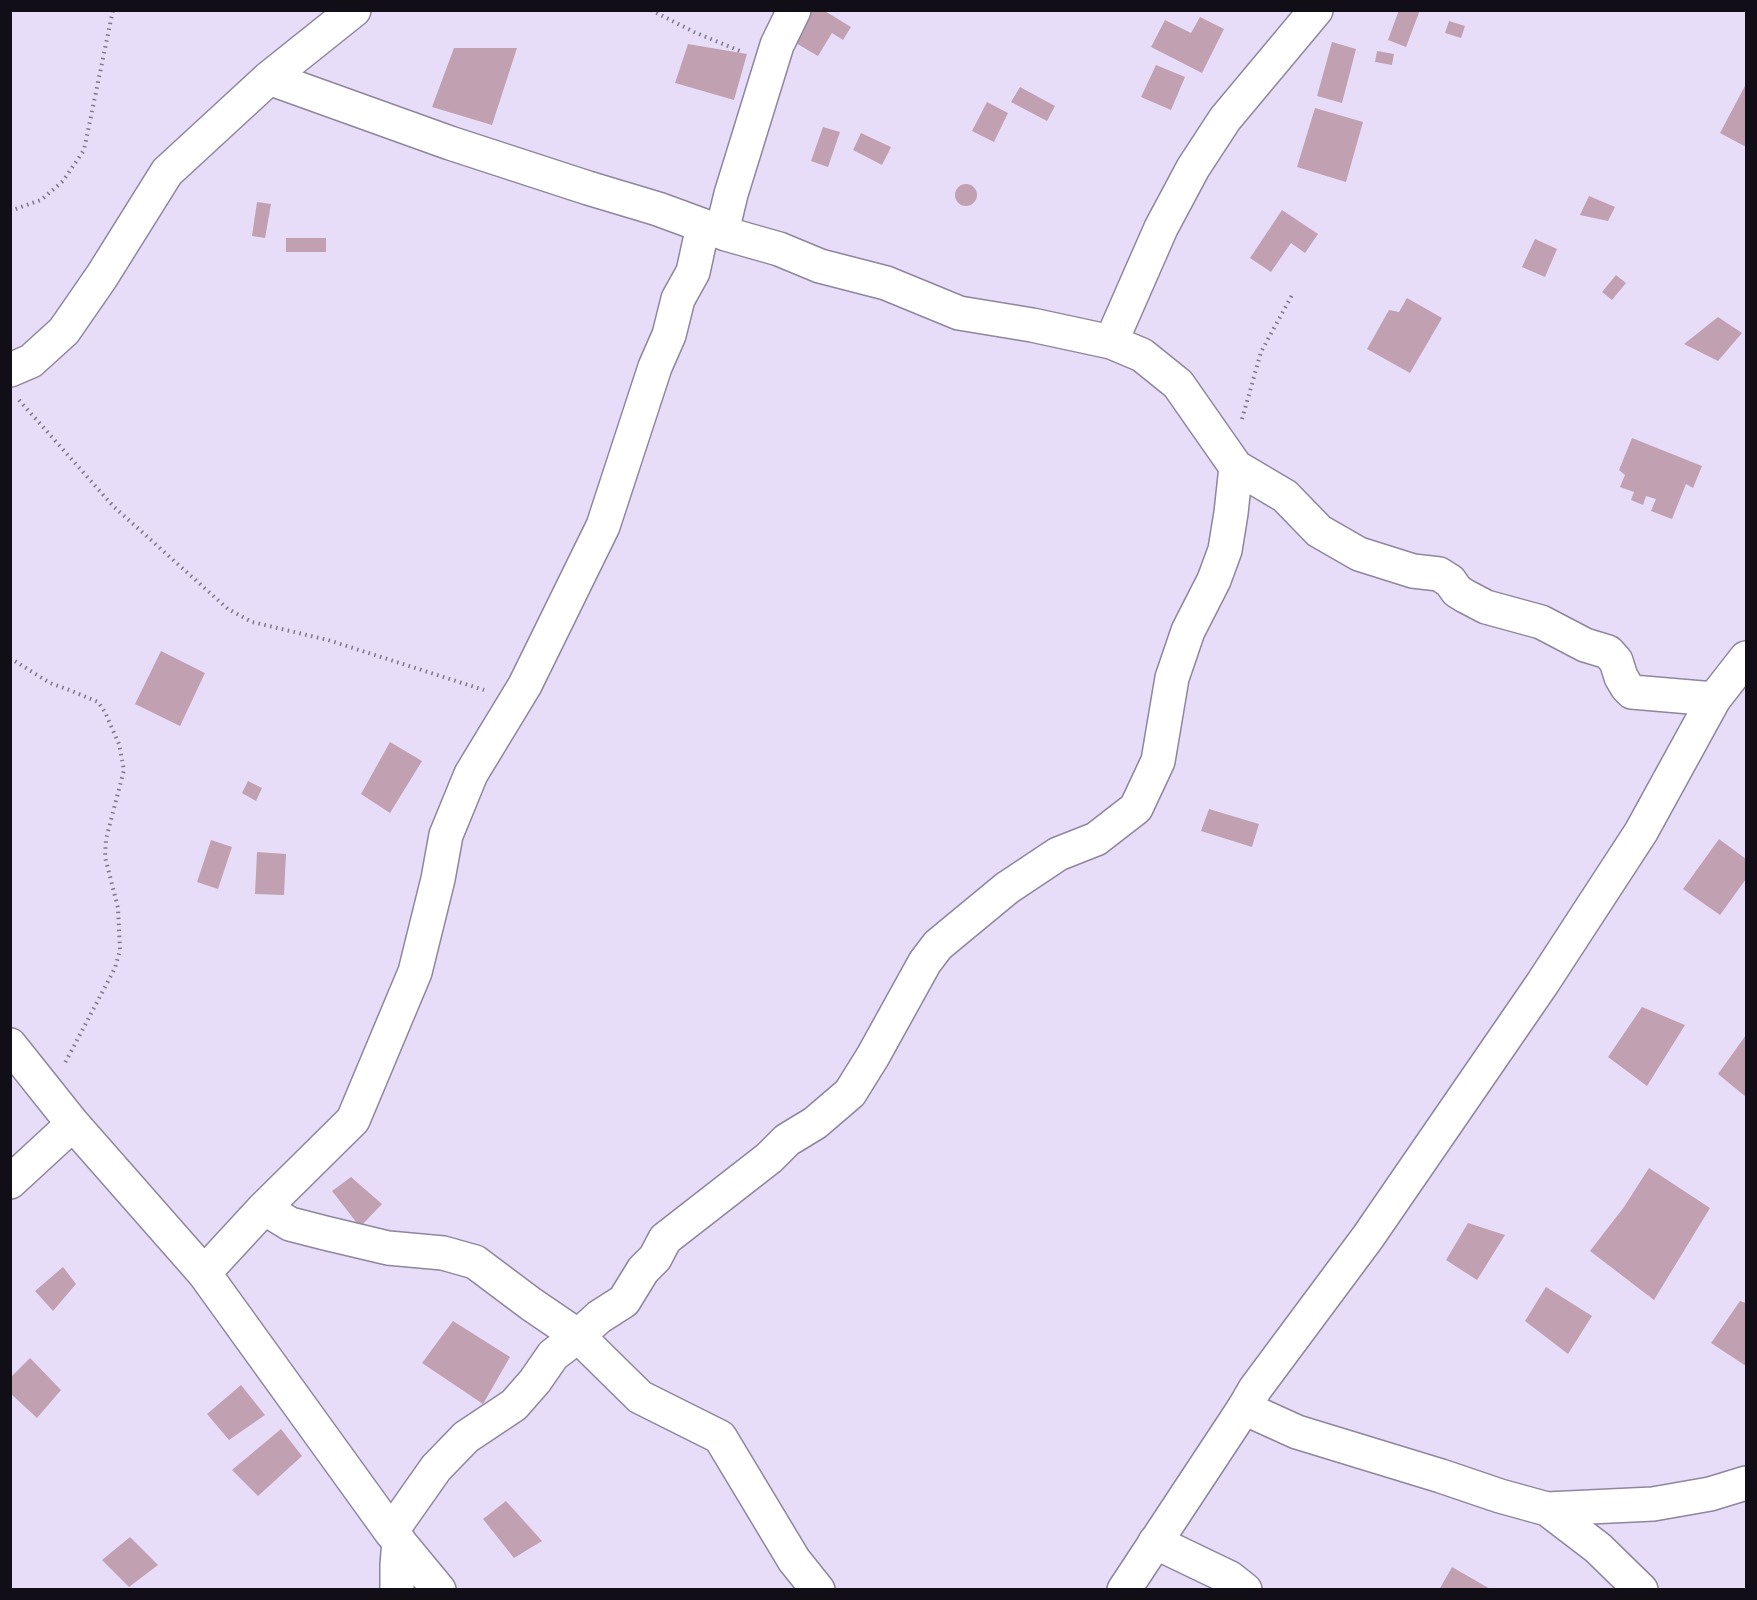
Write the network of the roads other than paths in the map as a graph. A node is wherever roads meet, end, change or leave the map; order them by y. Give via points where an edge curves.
1 (354, 10) edge
2 (794, 10) edge
3 (1316, 10) edge
4 (269, 78) junction
5 (714, 230) junction
6 (1111, 342) junction
7 (14, 384) edge
8 (1236, 467) junction
9 (1746, 658) edge
10 (1714, 699) junction
11 (10, 1046) edge
12 (73, 1124) junction
13 (10, 1182) edge
14 (264, 1208) junction
15 (204, 1273) junction
16 (578, 1336) junction
17 (1244, 1408) junction
18 (1746, 1483) edge
19 (1547, 1509) junction
20 (395, 1537) junction
21 (1155, 1542) junction
22 (397, 1590) edge
23 (439, 1590) edge
24 (818, 1590) edge
25 (1124, 1590) edge
26 (1245, 1590) edge
27 (1641, 1590) edge

1 - 4 street
2 - 5 street via 777,45 725,219
3 - 6 street via 1225,119 1193,168 1161,228
4 - 5 street via 450,143
4 - 7 street via 167,172 64,331 31,361
5 - 6 street via 820,266 886,283 959,313
5 - 14 street via 678,299 603,526 525,685 471,774 446,835 415,972 353,1120
6 - 8 street via 1142,355 1178,384
8 - 10 street via 1285,496 1318,531 1359,554 1413,571 1439,574 1465,597 1486,607 1541,622 1585,645 1608,652 1632,692
8 - 16 street via 1225,550 1188,631 1172,678 1158,761 1136,808 1096,839 1058,854 1007,888 938,945 850,1093 665,1239 624,1301
9 - 10 street
10 - 17 street via 1641,832 1542,984 1368,1237
11 - 12 street
12 - 13 street
12 - 15 street
14 - 15 street
14 - 16 street via 290,1224 316,1231 475,1262
15 - 20 street
16 - 20 street via 553,1355 514,1405 466,1437 436,1468
16 - 24 street via 640,1397 720,1437 794,1560
17 - 19 street via 1297,1432
17 - 21 street
18 - 19 street via 1653,1504
19 - 27 street via 1598,1548
20 - 22 street
20 - 23 street
21 - 25 street
21 - 26 street via 1230,1578

